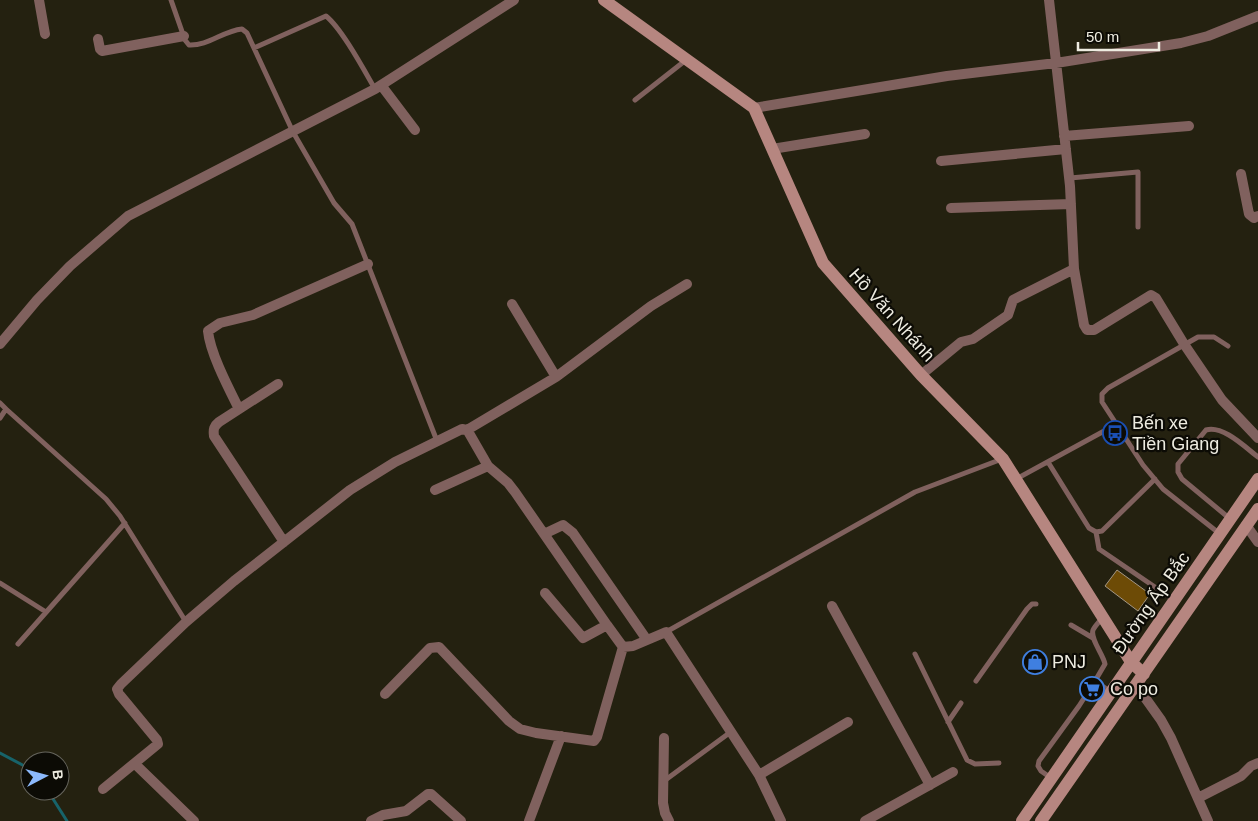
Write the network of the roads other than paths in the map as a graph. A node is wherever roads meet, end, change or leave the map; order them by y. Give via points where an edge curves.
1 (39, 0) edge
2 (171, 0) edge
3 (514, 0) edge
4 (604, 0) edge
5 (1049, 0) edge
6 (1258, 16) edge
7 (45, 34) dead end
8 (184, 36) junction
9 (98, 39) dead end
10 (254, 48) junction
11 (686, 59) junction
12 (1056, 63) junction
13 (378, 87) junction
14 (634, 100) dead end
15 (754, 108) junction
16 (1189, 126) dead end
17 (415, 130) dead end
18 (293, 132) junction
19 (865, 134) dead end
20 (1064, 136) junction
21 (772, 149) junction
22 (1066, 149) junction
23 (941, 161) dead end
24 (1241, 174) dead end
25 (1069, 178) junction
26 (1071, 204) junction
27 (951, 208) dead end
28 (1258, 216) edge
29 (1138, 227) dead end
30 (368, 264) junction
31 (1074, 269) junction
32 (688, 284) dead end
33 (512, 304) dead end
34 (0, 344) edge
35 (1184, 344) junction
36 (1228, 346) dead end
37 (921, 374) junction
38 (556, 376) junction
39 (278, 384) dead end
40 (0, 403) edge
41 (6, 410) junction
42 (239, 410) junction
43 (0, 418) edge
44 (1117, 424) junction
45 (467, 430) junction
46 (1258, 438) edge
47 (437, 441) junction
48 (1258, 457) edge
49 (1003, 459) junction
50 (1048, 462) junction
51 (488, 466) junction
52 (1155, 479) junction
53 (1258, 479) edge
54 (1016, 480) junction
55 (435, 490) dead end
56 (1258, 509) edge
57 (1230, 519) junction
58 (125, 523) junction
59 (1246, 525) junction
60 (1096, 532) junction
61 (544, 534) junction
62 (1220, 534) junction
63 (284, 542) junction
64 (1258, 542) edge
65 (1203, 558) junction
66 (1216, 570) junction
67 (0, 583) edge
68 (545, 593) dead end
69 (1174, 600) junction
70 (1036, 604) dead end
71 (832, 606) dead end
72 (46, 612) junction
73 (1103, 617) junction
74 (186, 622) junction
75 (607, 625) junction
76 (1071, 625) dead end
77 (666, 632) junction
78 (1092, 638) junction
79 (647, 640) junction
80 (18, 644) dead end
81 (623, 647) junction
82 (915, 654) dead end
83 (1131, 662) junction
84 (1144, 674) junction
85 (976, 681) dead end
86 (1095, 681) junction
87 (1136, 685) junction
88 (1111, 692) junction
89 (385, 694) dead end
90 (961, 703) dead end
91 (848, 722) dead end
92 (948, 722) junction
93 (732, 731) junction
94 (561, 736) junction
95 (664, 738) dead end
96 (999, 763) dead end
97 (1258, 763) edge
98 (135, 764) junction
99 (953, 772) dead end
100 (760, 775) junction
101 (1051, 779) junction
102 (663, 781) junction
103 (930, 784) junction
104 (103, 789) dead end
105 (1198, 798) junction
106 (194, 821) edge
107 (371, 821) edge
108 (462, 821) edge
109 (529, 821) edge
110 (670, 821) edge
111 (780, 821) edge
112 (865, 821) edge
113 (1022, 821) edge
114 (1040, 821) edge
115 (1208, 821) edge

1 - 7 street
2 - 8 lane
3 - 13 street
4 - 11 street
5 - 12 street
6 - 12 street via 1208,36
8 - 9 street via 102,51
8 - 10 lane via 189,45 197,45 242,29
10 - 13 lane via 326,16
10 - 18 lane
11 - 14 lane
11 - 15 street
12 - 15 street via 947,76
12 - 20 street
13 - 17 street
13 - 18 street
15 - 21 street, Hồ Văn Nhánh
16 - 20 street
18 - 30 lane via 334,203 352,224
18 - 34 street via 128,216 70,266
19 - 21 street
20 - 22 street
21 - 37 street, Hồ Văn Nhánh via 823,263
22 - 23 street
22 - 25 street
24 - 28 street via 1249,214 1254,218
25 - 26 street
25 - 29 lane via 1138,172
26 - 27 street
26 - 31 street
30 - 42 street via 253,315 210,328 210,339
30 - 47 lane
31 - 35 street via 1087,330 1094,330 1151,295
31 - 37 street via 1013,300 1008,315 973,339 961,342
32 - 38 street via 651,306
33 - 38 street
35 - 36 lane via 1205,336 1214,337
35 - 44 lane via 1102,394 1102,402
35 - 46 street via 1222,400
37 - 49 street, Hồ Văn Nhánh
38 - 45 street
39 - 42 street
40 - 41 lane
41 - 43 lane
41 - 58 lane via 106,499
42 - 63 street via 215,426 214,436
44 - 50 lane
44 - 52 lane
45 - 47 street via 462,429
45 - 51 street
47 - 63 street via 350,490
48 - 57 lane via 1221,430 1213,428 1206,430 1178,464 1182,480
49 - 54 street, Hồ Văn Nhánh
49 - 77 lane via 915,492
50 - 54 lane
50 - 60 lane via 1089,528
51 - 55 street
51 - 61 street via 512,488
52 - 60 lane via 1102,531
52 - 62 lane
53 - 57 street, Đường Ấp Bắc
54 - 73 street, Hồ Văn Nhánh
56 - 59 street, Đường Ấp Bắc
57 - 62 street, Đường Ấp Bắc
58 - 72 lane
58 - 74 lane
59 - 64 street
59 - 66 street, Đường Ấp Bắc
60 - 69 lane via 1100,549
61 - 75 street
61 - 79 street via 563,525 573,533
62 - 65 street, Đường Ấp Bắc
63 - 74 street
65 - 66 street
65 - 69 street, Đường Ấp Bắc
66 - 84 street, Đường Ấp Bắc
67 - 72 lane
68 - 75 street via 583,638
69 - 83 street, Đường Ấp Bắc
70 - 85 lane via 1026,609
71 - 103 street
72 - 80 lane
73 - 78 lane
73 - 83 street, Hồ Văn Nhánh
74 - 98 street via 118,689 158,744
75 - 81 street
76 - 78 lane
77 - 79 street
77 - 93 street
78 - 86 lane via 1105,664
79 - 81 street
81 - 94 street via 597,737 590,741
82 - 92 lane
83 - 84 street, Hồ Văn Nhánh
83 - 88 street, Đường Ấp Bắc
84 - 87 street, Đường Ấp Bắc
86 - 88 lane
86 - 101 lane via 1035,766
87 - 105 street via 1168,732
87 - 114 street, Đường Ấp Bắc
88 - 101 street, Đường Ấp Bắc
89 - 94 street via 430,648 439,648 520,729
90 - 92 lane
91 - 100 street
92 - 96 lane via 967,760 976,764
93 - 100 street
93 - 102 lane
94 - 109 street
95 - 102 street
97 - 105 street via 1241,776
98 - 104 street
98 - 106 street
99 - 103 street
100 - 111 street
101 - 113 street, Đường Ấp Bắc
102 - 110 street via 663,803
103 - 112 street
105 - 115 street
107 - 108 street via 406,811 428,794

